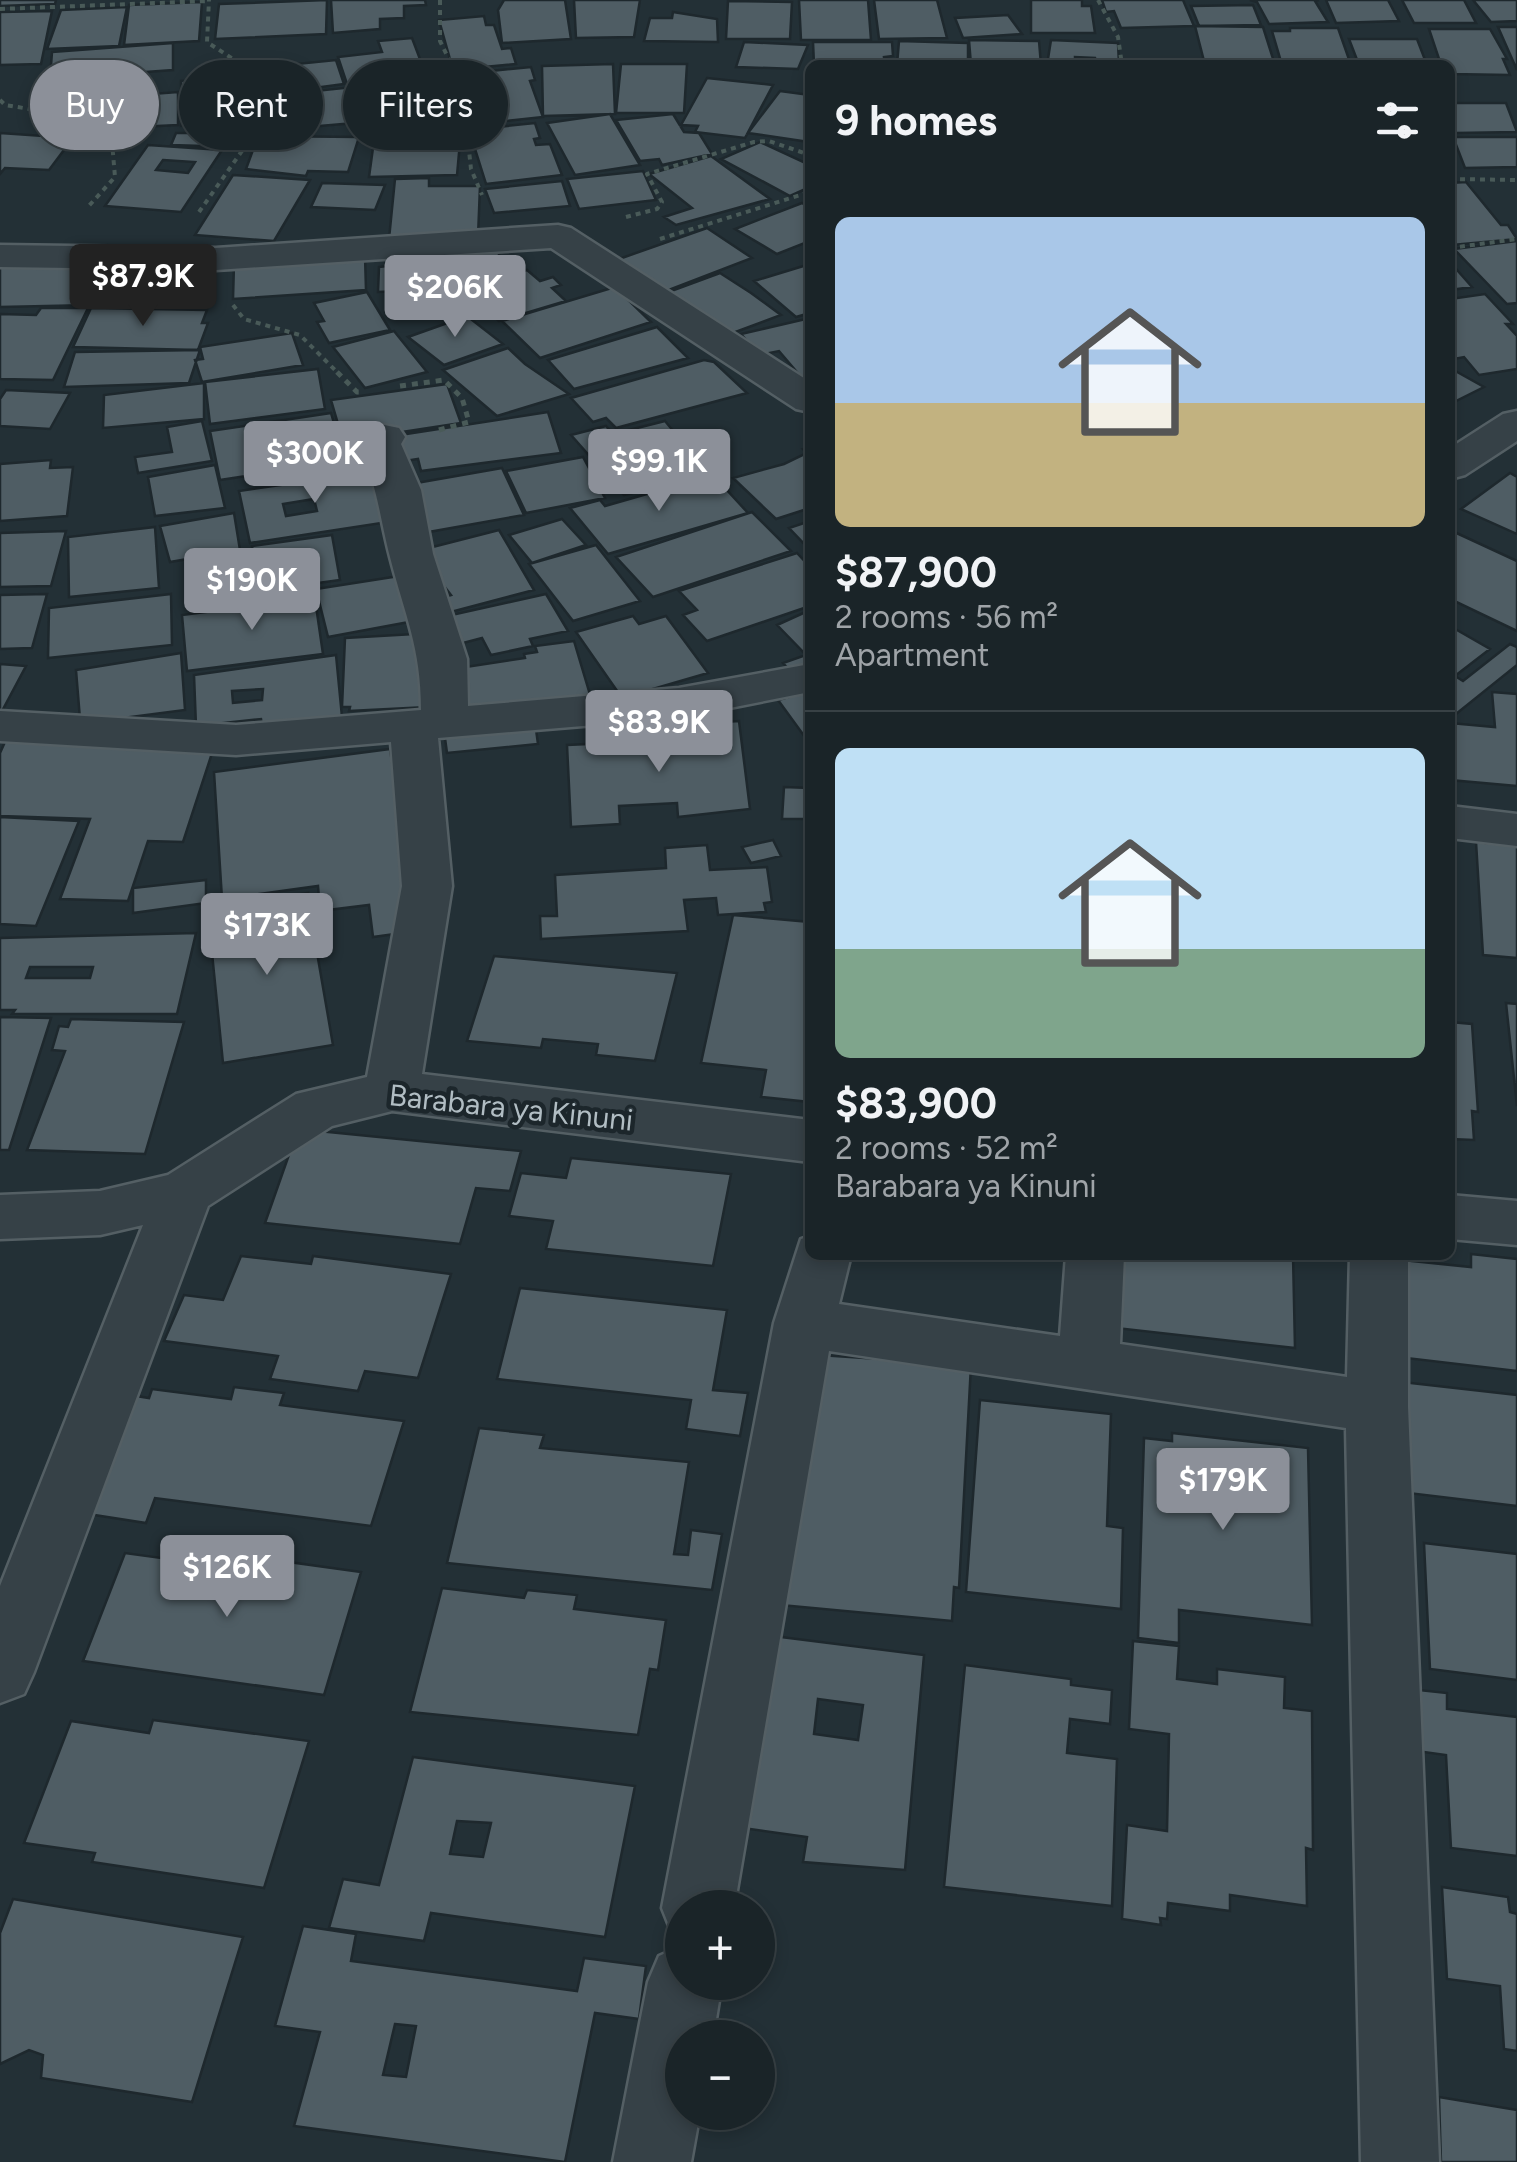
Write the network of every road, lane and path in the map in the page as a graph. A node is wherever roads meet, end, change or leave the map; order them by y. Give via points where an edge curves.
1 (209, 0) edge
2 (440, 0) edge
3 (1098, 0) edge
4 (0, 10) edge
5 (1121, 60) edge
6 (0, 100) edge
7 (805, 154) edge
8 (1455, 179) edge
9 (1517, 180) edge
10 (805, 194) edge
11 (558, 236) junction
12 (492, 240) junction
13 (1517, 240) edge
14 (1455, 247) edge
15 (46, 255) junction
16 (0, 256) edge
17 (184, 256) junction
18 (592, 259) junction
19 (394, 387) dead end
20 (368, 391) dead end
21 (805, 397) edge
22 (1517, 423) edge
23 (384, 437) joint
24 (1455, 463) edge
25 (805, 679) edge
26 (429, 724) junction
27 (0, 726) edge
28 (1455, 823) edge
29 (1517, 830) edge
30 (392, 1091) junction
31 (805, 1139) edge
32 (184, 1193) junction
33 (0, 1216) edge
34 (1455, 1217) edge
35 (1517, 1223) edge
36 (821, 1260) edge
37 (1095, 1260) edge
38 (1378, 1260) edge
39 (804, 1323) junction
40 (1088, 1364) junction
41 (1377, 1407) junction
42 (0, 1672) edge
43 (701, 1890) edge
44 (682, 2000) edge
45 (652, 2162) edge
46 (1400, 2162) edge

1 - 4 path
1 - 17 path via 207,42 246,67 256,131
2 - 12 path via 440,41 462,86 471,169
3 - 5 path via 1118,37
6 - 15 path via 60,114 112,142 115,177
7 - 11 path via 754,142 647,174 662,202 657,209
8 - 9 path
10 - 18 path
11 - 12 street
11 - 18 street
12 - 17 street via 216,260
13 - 14 path
15 - 16 street
15 - 17 street
17 - 20 path via 244,319 300,335 357,392
18 - 21 street
19 - 23 path via 444,380 456,388 469,422
22 - 24 street
23 - 26 street via 380,444 400,490 411,554 444,659
25 - 26 street via 679,703
26 - 27 street via 236,740
26 - 30 street via 428,886
28 - 29 street
30 - 31 street, Barabara ya Kinuni
30 - 32 street, Barabara ya Kinuni via 316,1108
32 - 33 street, Barabara ya Kinuni via 100,1214
32 - 42 street
34 - 35 street
36 - 39 street
37 - 40 street
38 - 41 street
39 - 40 street
39 - 43 street
40 - 41 street
41 - 46 street
44 - 45 street

